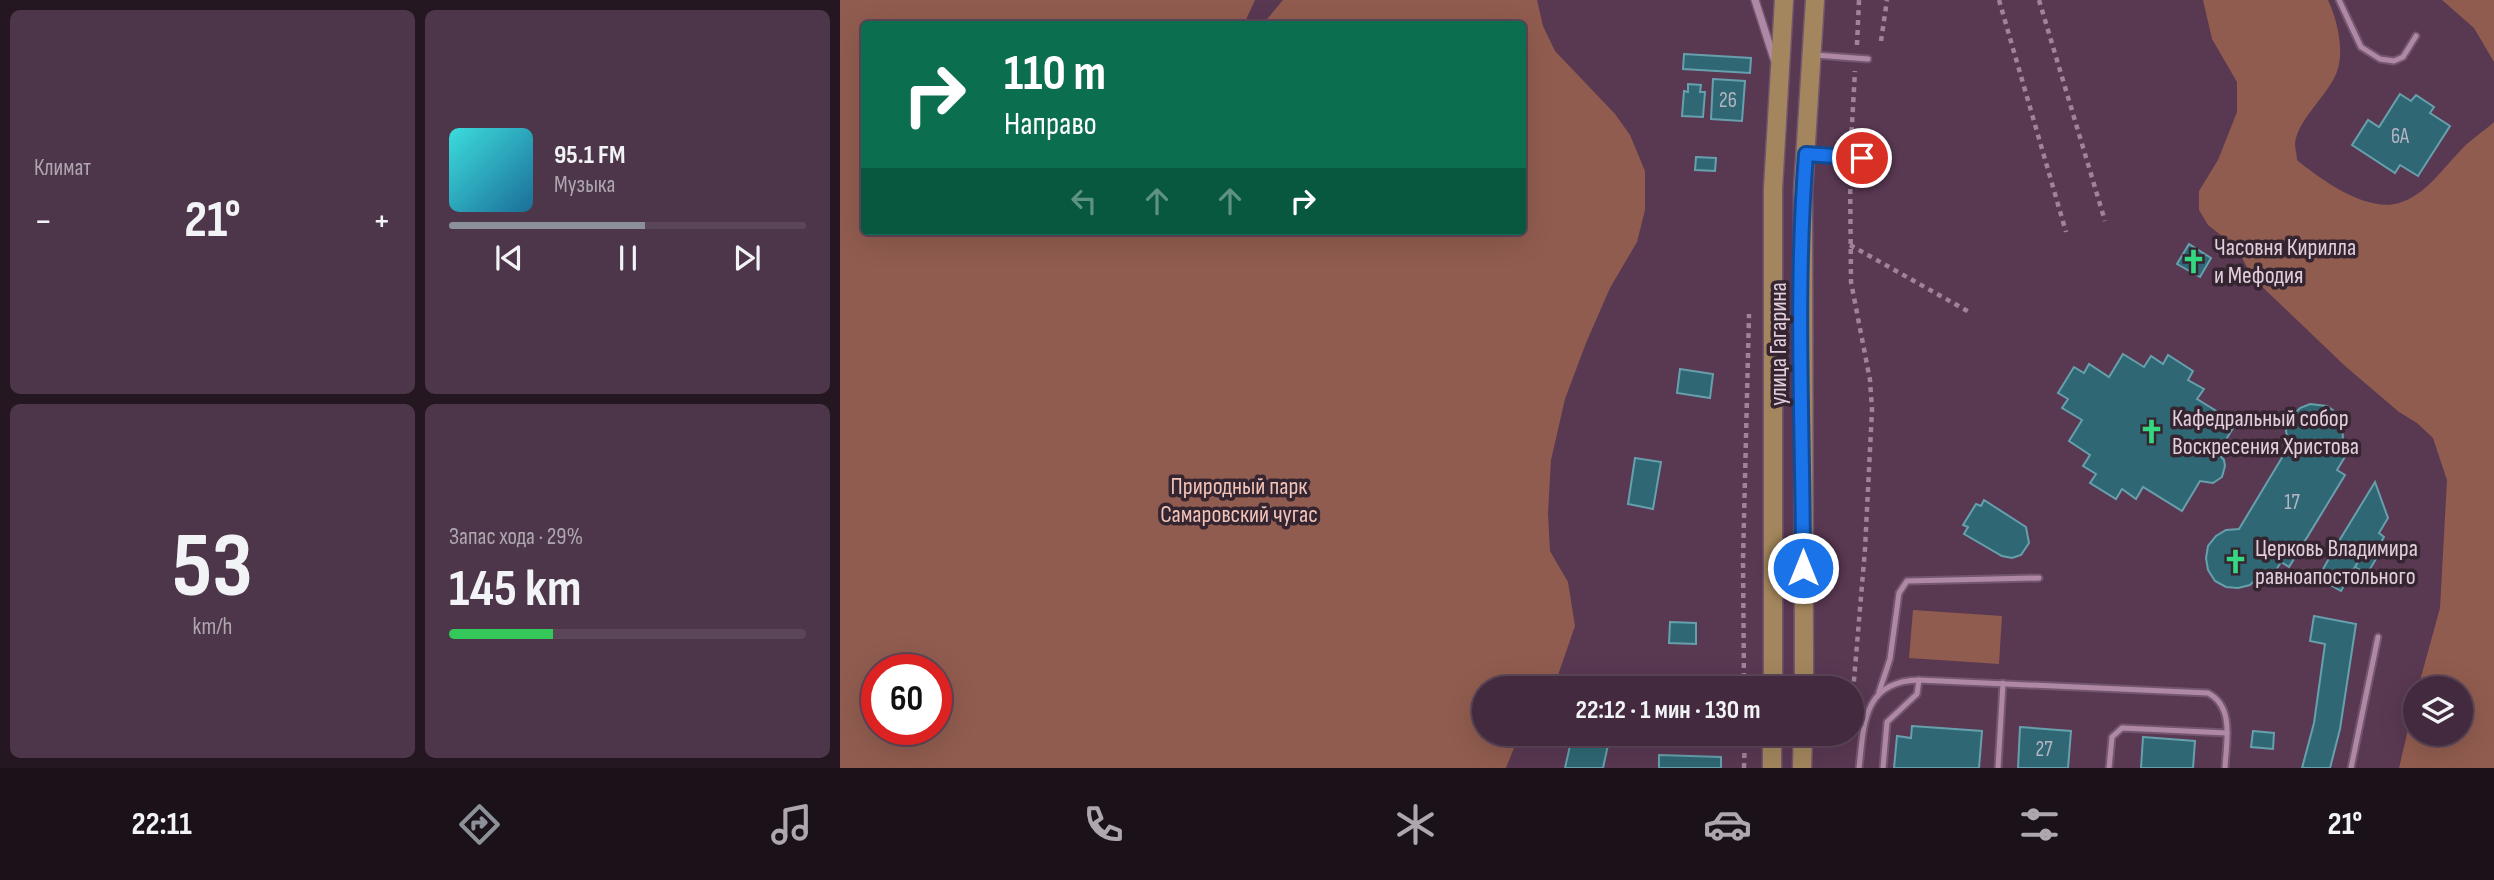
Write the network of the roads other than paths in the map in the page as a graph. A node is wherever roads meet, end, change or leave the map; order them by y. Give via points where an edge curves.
1 (1755, 0) edge
2 (1784, 0) edge
3 (1815, 0) edge
4 (2339, 0) edge
5 (2416, 36) dead end
6 (1810, 54) junction
7 (1868, 58) dead end
8 (1779, 74) junction
9 (1806, 154) junction
10 (1862, 158) dead end
11 (2039, 578) dead end
12 (2378, 638) dead end
13 (1773, 676) edge
14 (1804, 676) edge
15 (1919, 680) junction
16 (2003, 683) junction
17 (1878, 695) junction
18 (2227, 733) junction
19 (1772, 746) edge
20 (1803, 746) edge
21 (1772, 768) edge
22 (1802, 768) edge
23 (1859, 768) edge
24 (1882, 768) edge
25 (1998, 768) edge
26 (2109, 768) edge
27 (2225, 768) edge
28 (2351, 768) edge

1 - 8 street
2 - 8 main road, улица Гагарина
3 - 6 main road, улица Гагарина
4 - 5 lane via 2361,47 2380,59 2403,57
6 - 7 lane
6 - 9 main road, улица Гагарина
8 - 13 main road, улица Гагарина via 1771,341
9 - 10 lane
9 - 14 main road, улица Гагарина
11 - 17 lane via 1907,581 1899,593 1890,659
12 - 28 lane
15 - 16 lane
15 - 17 lane via 1900,680
15 - 24 lane via 1917,694 1887,722
16 - 18 lane via 2203,692 2223,705
16 - 25 lane
17 - 23 lane via 1866,720
18 - 26 lane via 2122,728 2112,737
18 - 27 lane
19 - 21 main road
20 - 22 main road

